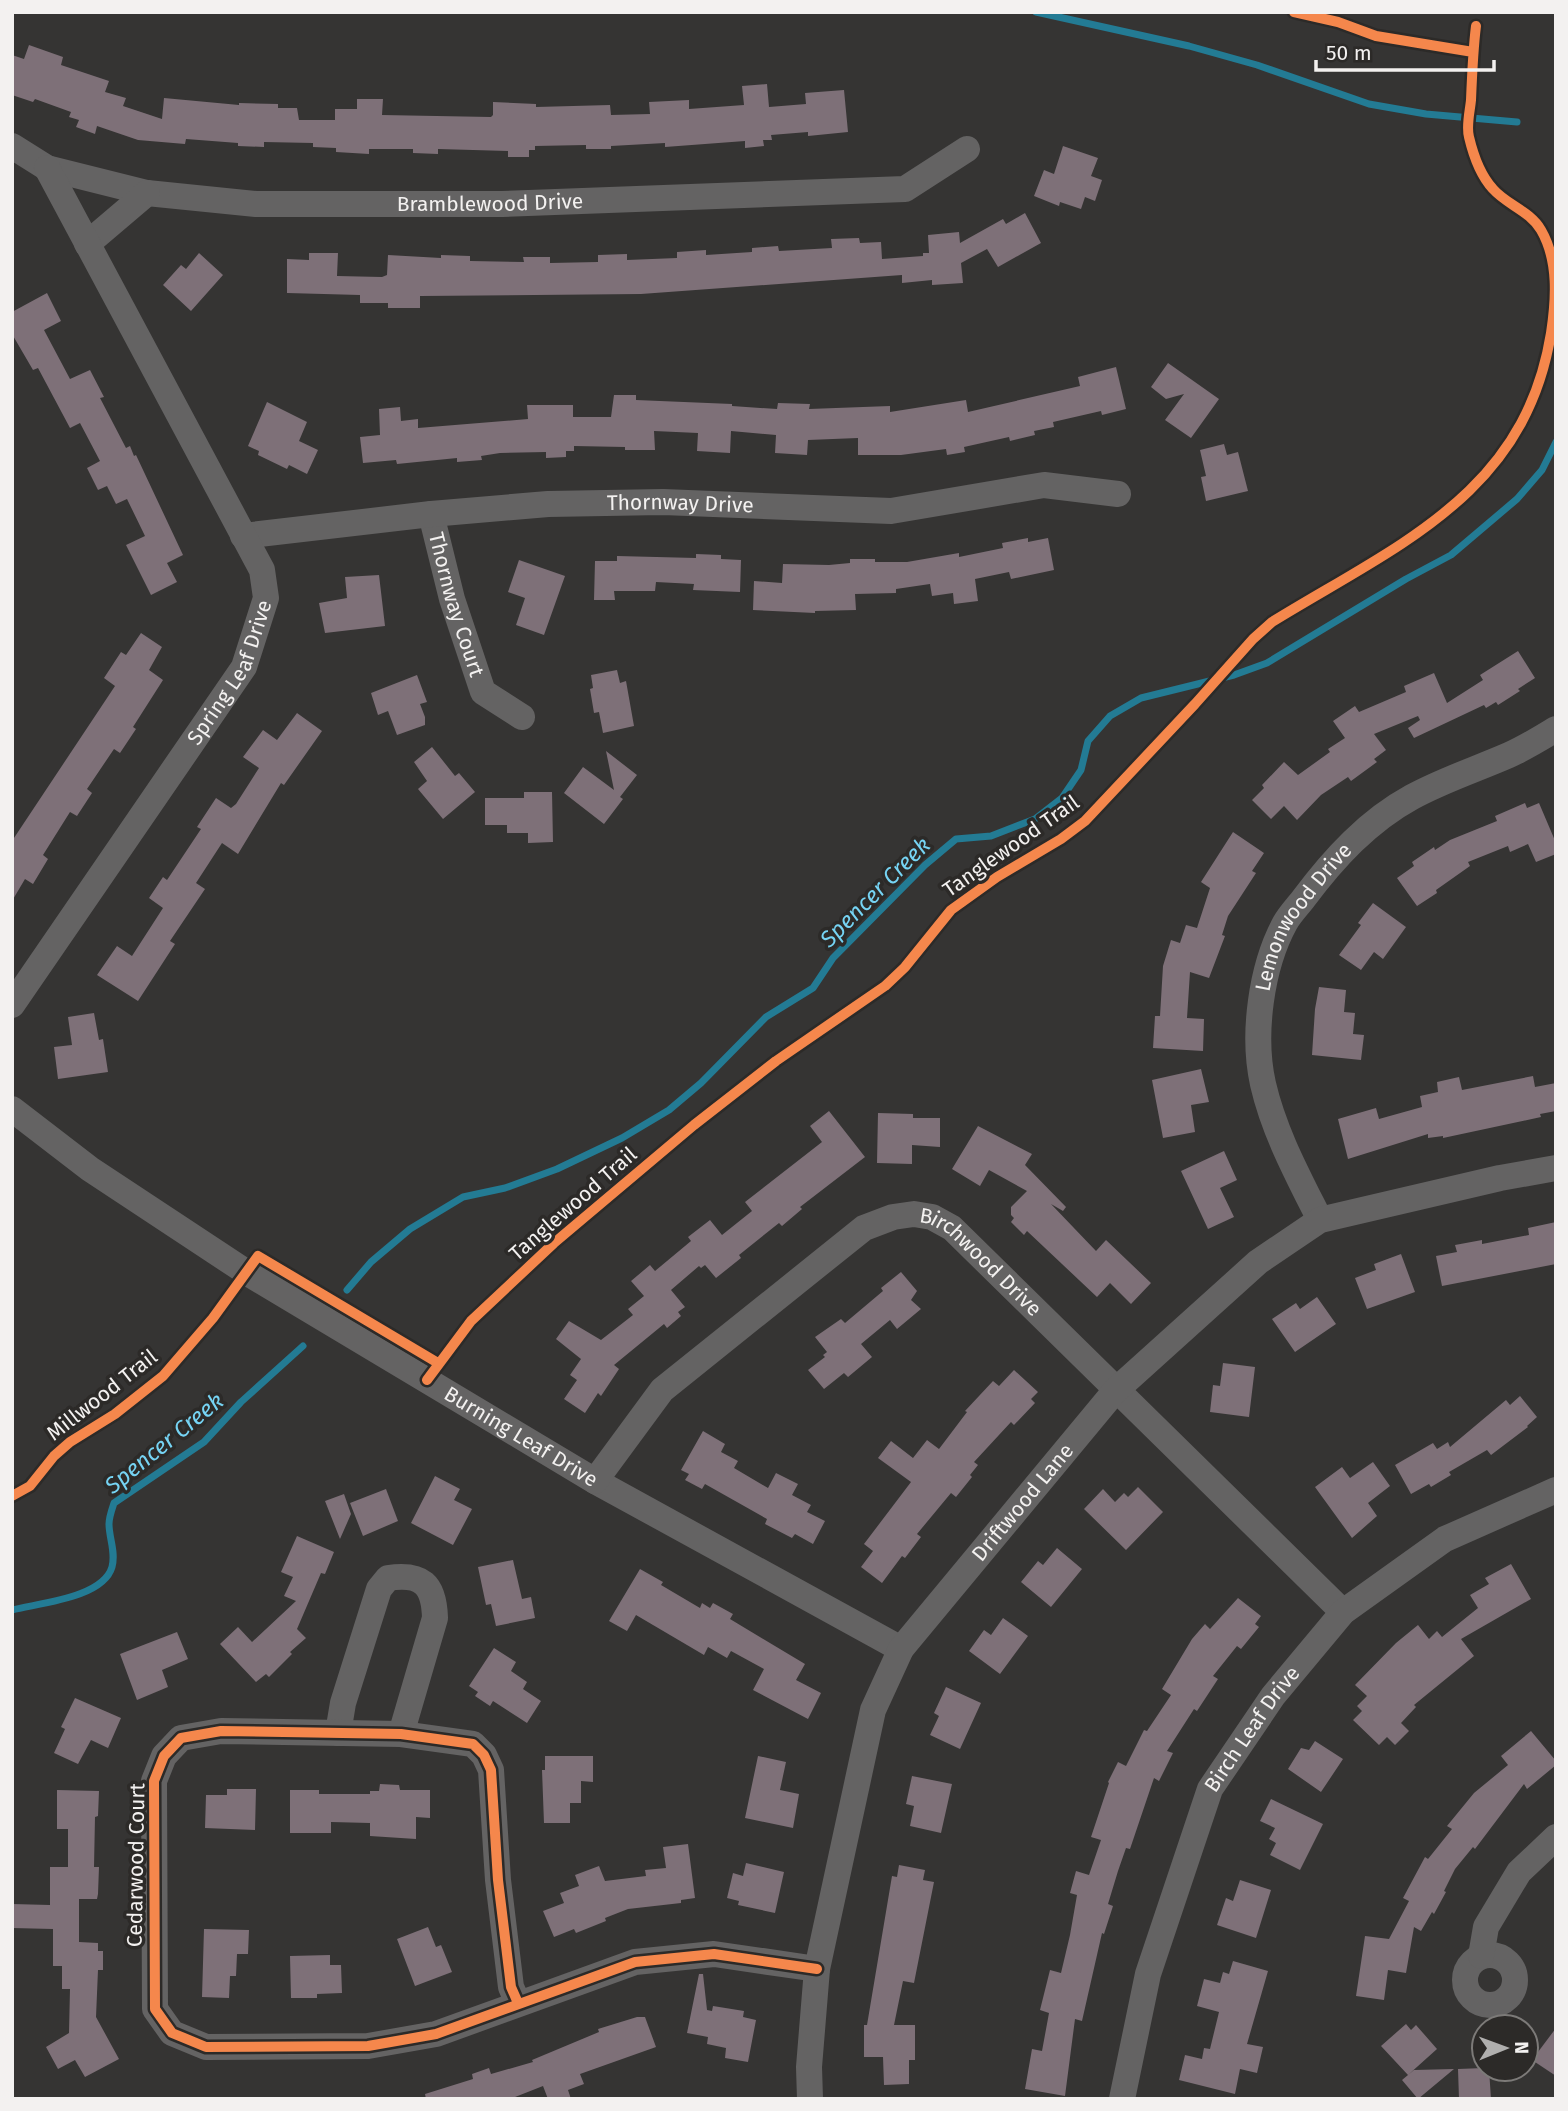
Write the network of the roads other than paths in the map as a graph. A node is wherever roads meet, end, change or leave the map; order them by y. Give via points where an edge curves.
1 (12, 146) edge
2 (967, 149) dead end
3 (47, 168) junction
4 (147, 193) junction
5 (87, 244) junction
6 (1118, 494) dead end
7 (431, 514) junction
8 (243, 536) junction
9 (522, 717) dead end
10 (1556, 729) edge
11 (12, 1005) edge
12 (12, 1110) edge
13 (1556, 1168) edge
14 (1320, 1220) junction
15 (1115, 1391) junction
16 (596, 1481) junction
17 (1556, 1490) edge
18 (1343, 1612) junction
19 (901, 1649) junction
20 (338, 1733) junction
21 (401, 1734) junction
22 (1556, 1837) edge
23 (1481, 1956) dead end
24 (817, 1969) junction
25 (518, 2003) junction
26 (810, 2099) edge
27 (1122, 2099) edge

1 - 3 street, Bramblewood Drive
2 - 4 street, Bramblewood Drive via 905,189 502,204 256,204
3 - 4 street, Bramblewood Drive
3 - 5 street, Spring Leaf Drive
4 - 5 street
5 - 8 street, Spring Leaf Drive
6 - 7 street, Thornway Drive via 1044,485 891,511 663,502 548,504
7 - 8 street, Thornway Drive
7 - 9 street, Thornway Court via 452,599 483,692
8 - 11 street, Spring Leaf Drive via 262,570 266,598 244,667
10 - 14 street, Lemonwood Drive via 1511,754 1411,797 1372,822 1325,870 1286,922 1265,980 1258,1040 1262,1082 1273,1120
12 - 16 street, Burning Leaf Drive via 246,1272
13 - 14 street, Driftwood Lane
14 - 15 street, Driftwood Lane via 1258,1262
15 - 16 street, Birchwood Drive via 952,1228 932,1217 893,1217 864,1228 662,1390
15 - 18 street, Birchwood Drive
15 - 19 street, Driftwood Lane
16 - 19 street, Burning Leaf Drive
17 - 18 street, Birch Leaf Drive via 1445,1539
18 - 27 street, Birch Leaf Drive via 1273,1696 1210,1789 1148,1974
19 - 24 street, Driftwood Lane via 873,1710
20 - 21 street, Cedarwood Court
20 - 21 street via 379,1589 388,1578 403,1576 429,1587 435,1618
20 - 25 street, Cedarwood Court via 203,1733 181,1738 164,1756 154,1781 155,2009 172,2033 206,2047 368,2046 436,2034
21 - 25 street, Cedarwood Court via 473,1744 491,1770 498,1880 511,1987
22 - 23 street via 1519,1872 1486,1927
24 - 25 street, Cedarwood Court via 715,1954 635,1962
24 - 26 street, Driftwood Lane

